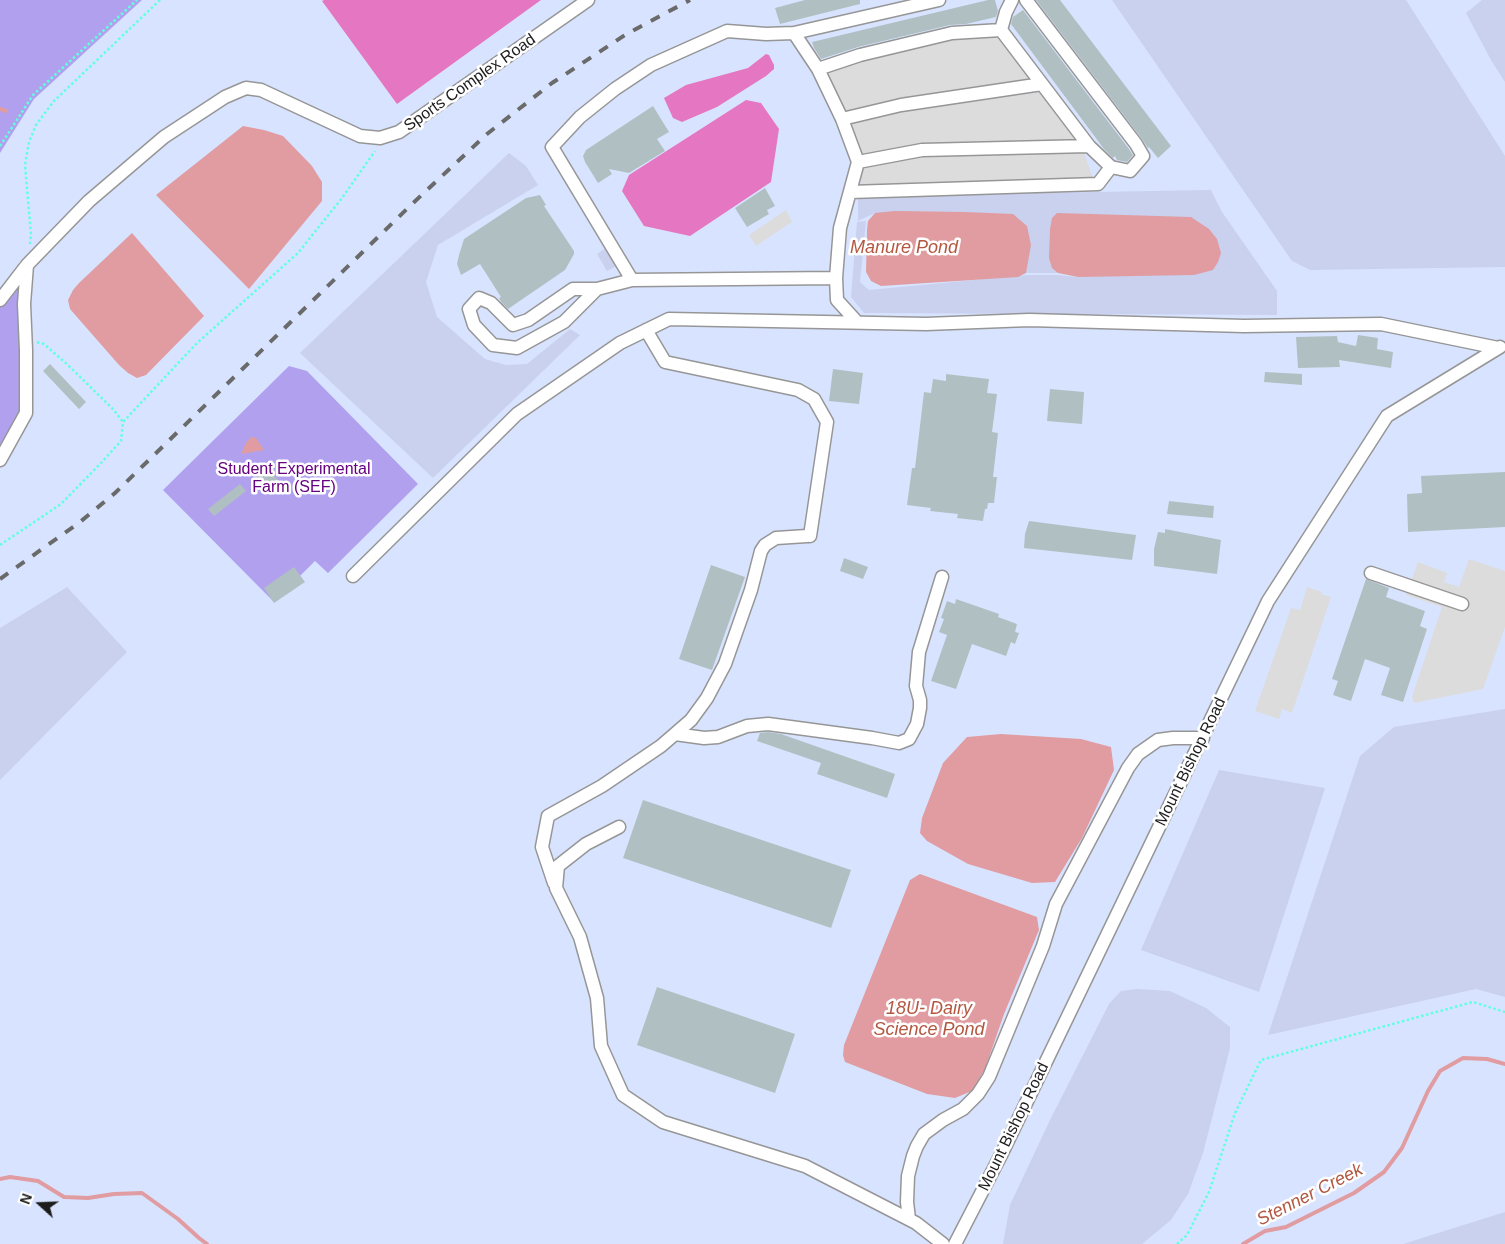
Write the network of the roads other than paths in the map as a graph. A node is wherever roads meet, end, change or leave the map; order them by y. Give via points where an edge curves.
1 (588, 0) edge
2 (939, 0) edge
3 (1012, 0) edge
4 (1026, 0) edge
5 (1001, 30) junction
6 (794, 33) junction
7 (818, 69) junction
8 (1042, 84) junction
9 (842, 119) junction
10 (1089, 146) junction
11 (858, 162) junction
12 (1111, 167) junction
13 (850, 192) junction
14 (27, 266) junction
15 (836, 278) junction
16 (632, 280) junction
17 (597, 289) junction
18 (0, 300) edge
19 (857, 322) junction
20 (646, 330) junction
21 (1501, 347) edge
22 (0, 460) edge
23 (1371, 573) dead end
24 (353, 576) dead end
25 (942, 577) dead end
26 (1462, 604) dead end
27 (675, 734) junction
28 (1202, 738) junction
29 (619, 827) dead end
30 (556, 888) junction
31 (909, 1219) junction
32 (943, 1244) edge
33 (954, 1244) edge

1 - 14 street, Sports Complex Road via 399,132 380,138 360,136 261,90 246,88 225,97 164,137 89,201
2 - 6 street
3 - 5 street
4 - 12 street via 1143,156 1130,171
5 - 7 street via 952,33 860,55
5 - 8 street
6 - 7 street
6 - 16 street via 727,31 651,65 580,118 552,147
7 - 9 street
8 - 9 street via 901,105
8 - 10 street
9 - 11 street
10 - 11 street via 922,150
10 - 12 street
11 - 13 street
12 - 13 street via 1098,184
13 - 15 street via 840,228
14 - 18 street
14 - 22 street via 24,304 26,413
15 - 16 street
15 - 19 street via 837,300
16 - 17 street
17 - 17 street via 564,322 517,348 493,344 474,325 469,309 479,298 491,304 513,325 528,320 573,289
19 - 20 street via 669,319
19 - 21 street via 926,324 1029,320 1244,326 1381,324
20 - 24 street via 620,343 518,414
20 - 27 street via 665,362 798,390 814,399 827,422 809,536 776,538 764,545 725,664 707,698 691,720
21 - 28 street, Mount Bishop Road via 1387,416 1268,601
23 - 26 street
25 - 27 street via 919,652 916,686 920,708 917,724 909,739 899,743 768,724 747,726 718,737
27 - 30 street via 602,786 548,816 542,847
28 - 31 street via 1158,740 1138,754 1128,768 1056,904 1043,946 989,1077 963,1109 924,1134 912,1156 908,1176
28 - 33 street, Mount Bishop Road via 1002,1153
29 - 30 street via 586,844 558,866
30 - 31 street via 580,938 597,998 601,1046 623,1096 663,1122 805,1166
31 - 32 street

